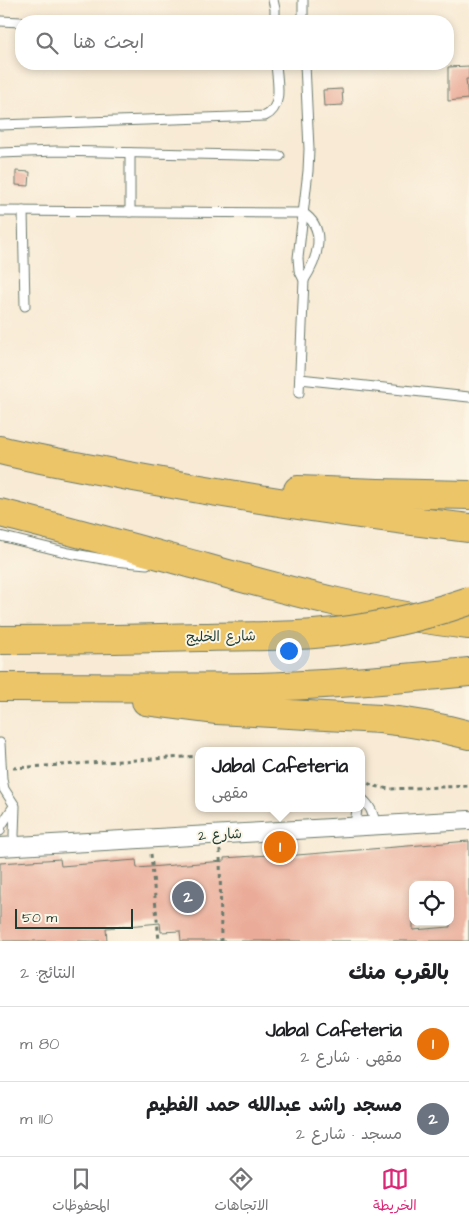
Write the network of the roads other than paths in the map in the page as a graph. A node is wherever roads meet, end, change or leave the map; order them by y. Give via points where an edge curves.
1 (273, 0) edge
2 (303, 0) edge
3 (275, 15) edge
4 (303, 15) edge
5 (0, 21) edge
6 (15, 22) edge
7 (276, 70) edge
8 (305, 70) edge
9 (0, 126) edge
10 (130, 152) junction
11 (0, 153) edge
12 (280, 156) dead end
13 (0, 211) edge
14 (23, 212) junction
15 (130, 212) junction
16 (303, 213) junction
17 (304, 280) junction
18 (25, 306) dead end
19 (300, 379) junction
20 (299, 393) dead end
21 (469, 398) edge
22 (0, 450) edge
23 (131, 476) junction
24 (469, 494) edge
25 (0, 513) edge
26 (469, 528) edge
27 (0, 536) edge
28 (209, 569) junction
29 (469, 601) edge
30 (469, 625) edge
31 (0, 640) edge
32 (469, 672) edge
33 (0, 687) edge
34 (79, 687) junction
35 (467, 737) edge
36 (0, 743) edge
37 (1, 769) edge
38 (365, 801) edge
39 (15, 806) junction
40 (357, 812) edge
41 (469, 820) edge
42 (375, 825) junction
43 (355, 826) junction
44 (0, 831) edge
45 (8, 846) edge

1 - 3 lane
2 - 4 lane
5 - 6 lane
7 - 9 lane via 277,102 265,116
8 - 16 lane via 308,149
10 - 11 lane
10 - 12 lane
10 - 15 lane
13 - 14 lane
14 - 15 lane
14 - 18 lane
15 - 16 lane
16 - 17 lane via 298,258
16 - 17 lane via 315,226 318,238 315,259
17 - 19 lane
19 - 20 lane
19 - 21 lane
22 - 23 main road
23 - 24 main road via 304,490
23 - 26 main road via 292,505
25 - 28 main road
27 - 28 lane via 114,561
28 - 30 main road via 345,604
29 - 31 main road, شارع الخليج, bridge via 392,623 316,634
32 - 34 main road via 259,687
33 - 34 main road
34 - 35 main road via 127,698 216,710 403,721 426,724
36 - 37 lane
37 - 39 lane via 4,789
38 - 42 lane via 372,810
39 - 44 lane
39 - 45 lane via 14,835
40 - 43 lane
41 - 42 street, شارع 2
42 - 43 street, شارع 2
43 - 45 street, شارع 2

